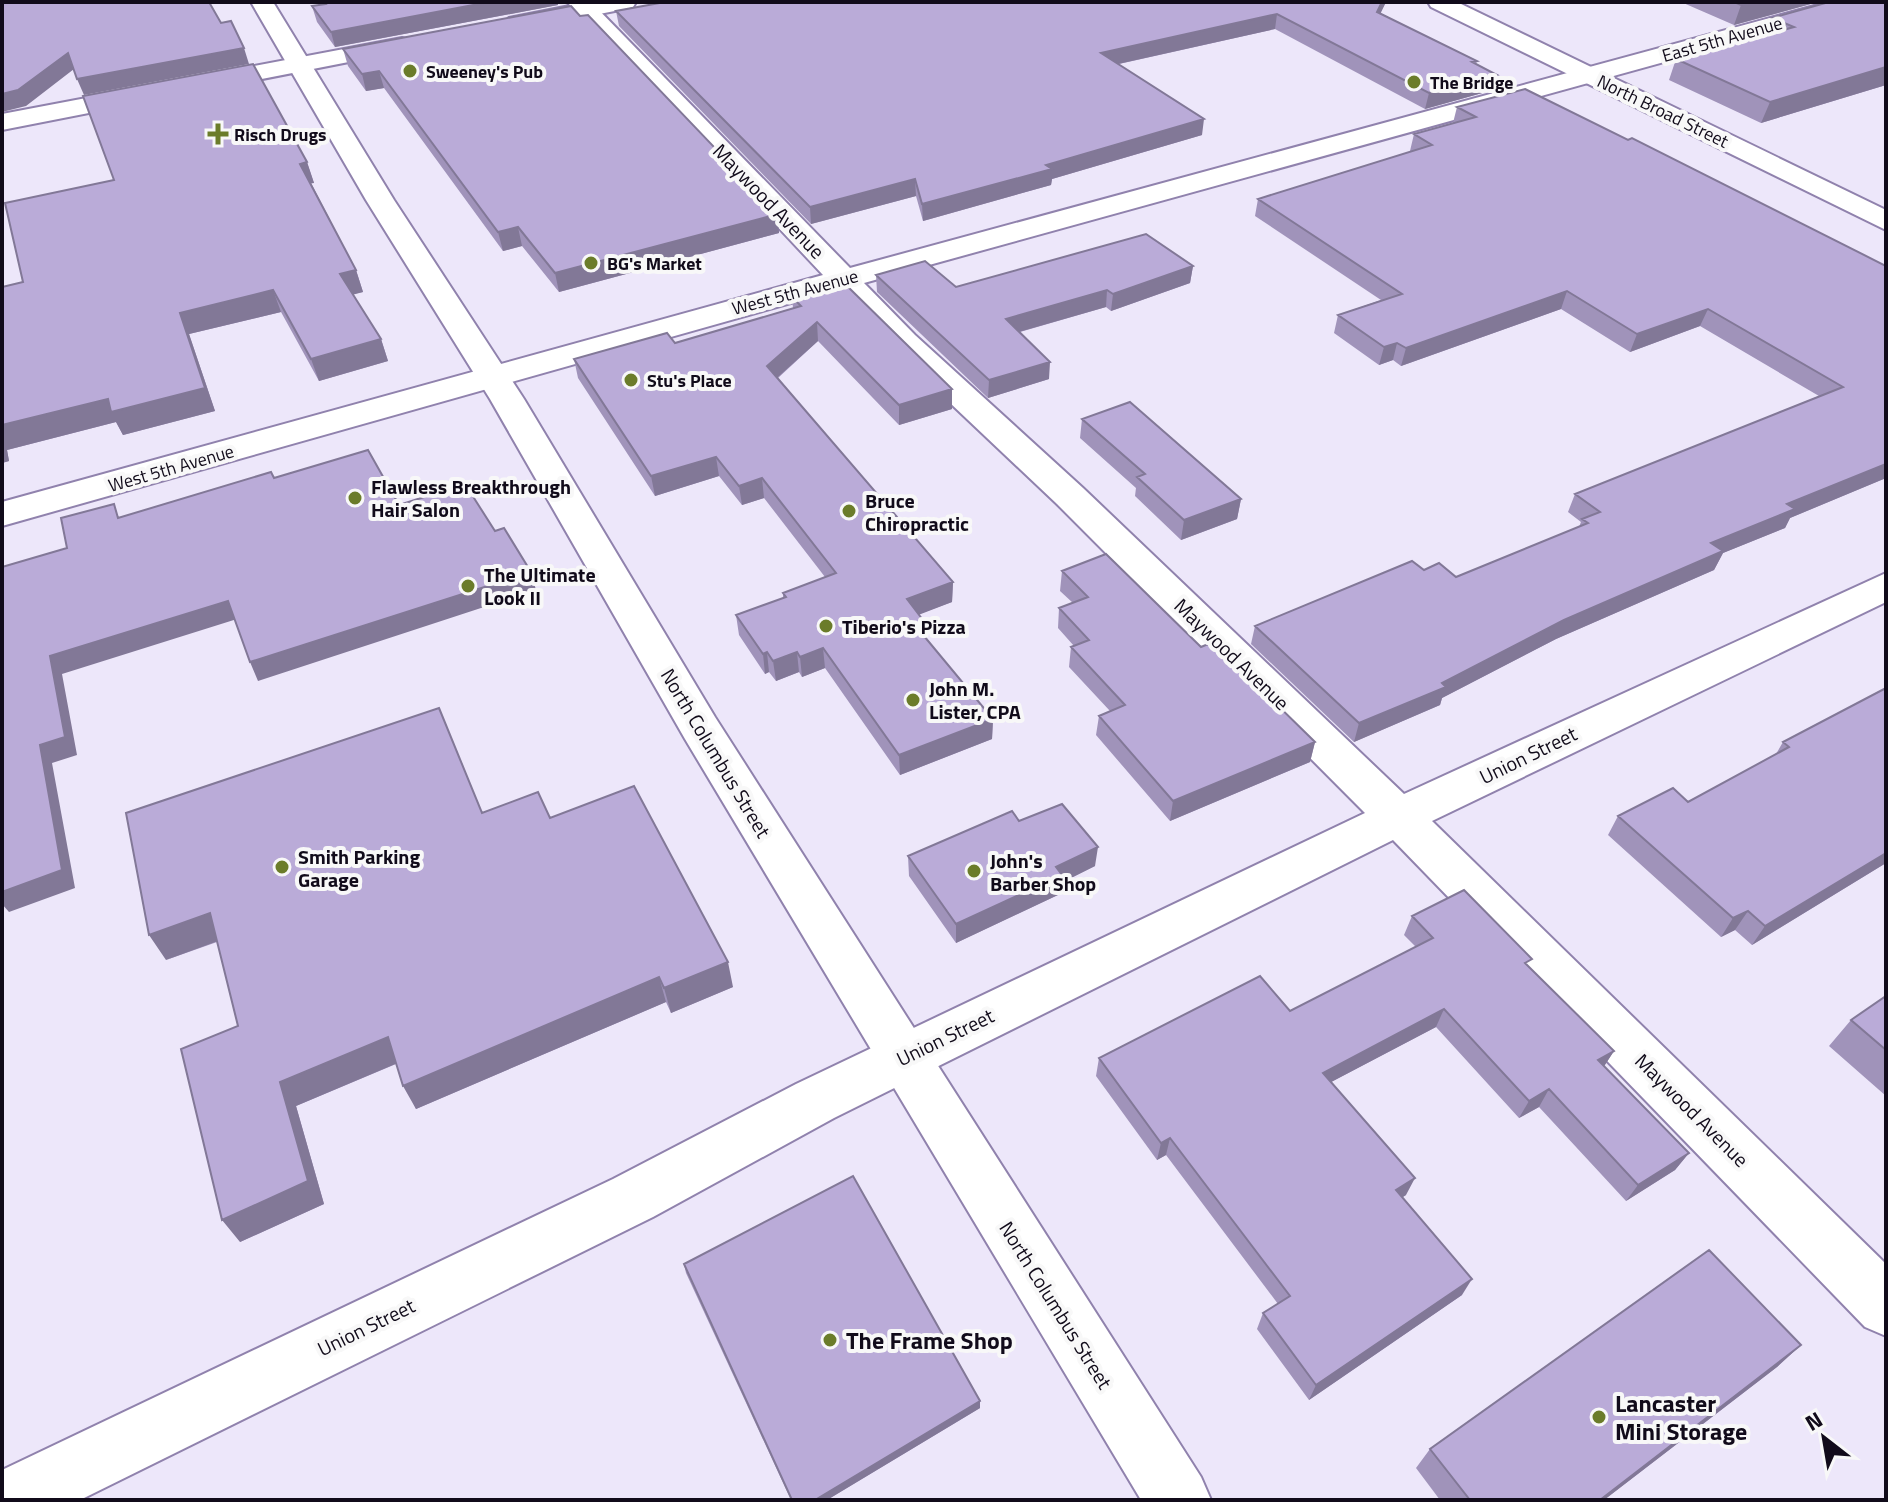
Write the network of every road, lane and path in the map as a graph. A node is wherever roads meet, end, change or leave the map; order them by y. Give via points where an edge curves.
1 (262, 2) edge
2 (1439, 2) edge
3 (1855, 2) edge
4 (596, 5) edge
5 (491, 28) edge
6 (428, 40) edge
7 (300, 64) junction
8 (1590, 75) junction
9 (2, 122) edge
10 (1886, 221) edge
11 (845, 279) junction
12 (492, 376) junction
13 (2, 514) edge
14 (1886, 586) edge
15 (1398, 818) junction
16 (903, 1057) junction
17 (1886, 1306) edge
18 (10, 1500) edge
19 (1178, 1500) edge

1 - 7 street, North Columbus Street
2 - 8 street, North Broad Street
3 - 8 street, East 5th Avenue
4 - 5 street
4 - 11 street, Maywood Avenue
6 - 7 street
7 - 9 street
7 - 12 street, North Columbus Street
8 - 10 street, North Broad Street
8 - 11 street, West 5th Avenue
11 - 12 street, West 5th Avenue
11 - 15 street, Maywood Avenue
12 - 13 street, West 5th Avenue
12 - 16 street, North Columbus Street via 693,717
14 - 15 street, Union Street
15 - 16 street, Union Street
15 - 17 street, Maywood Avenue
16 - 18 street, Union Street via 633,1198
16 - 19 street, North Columbus Street

